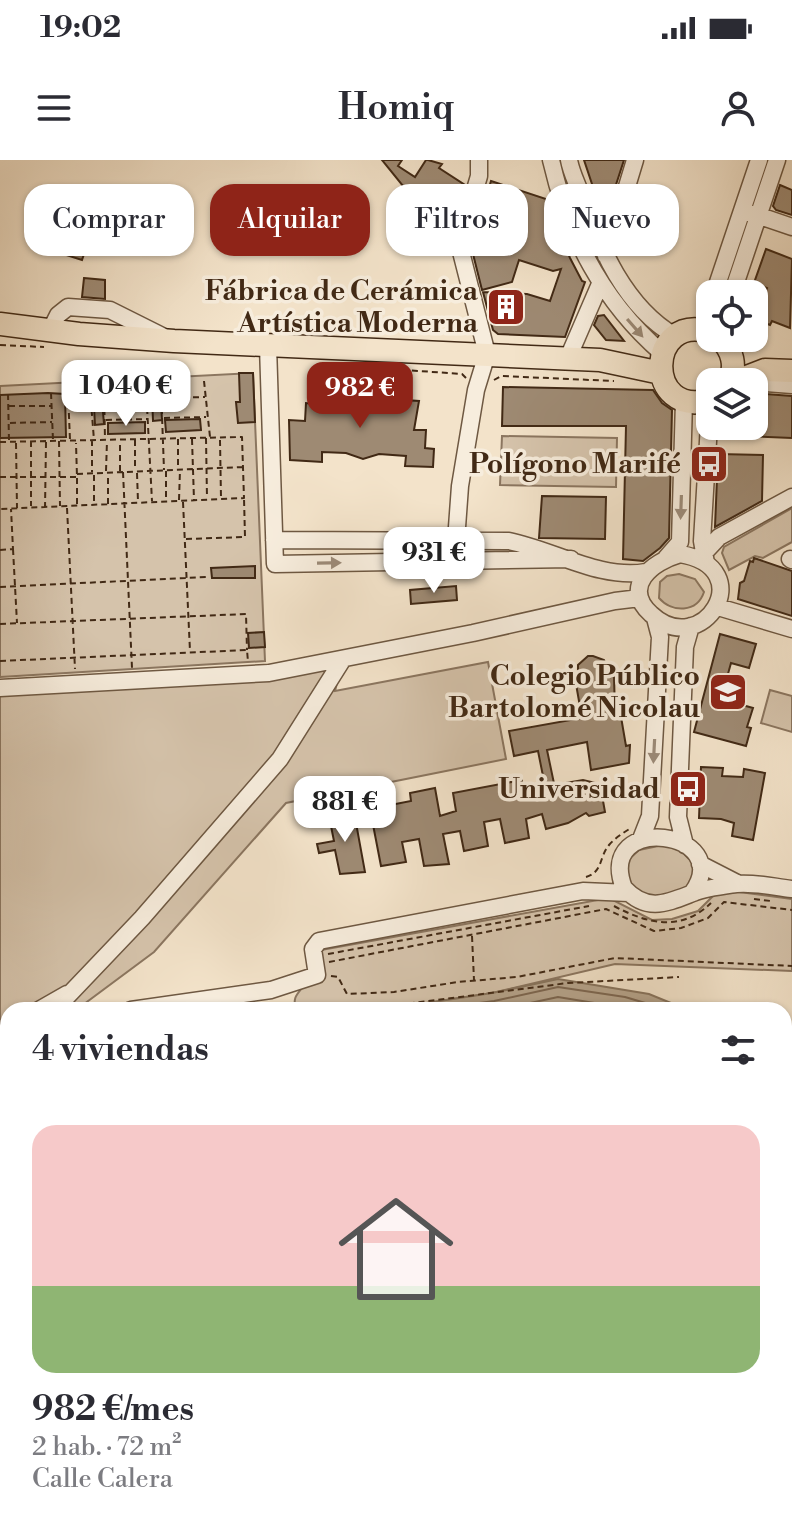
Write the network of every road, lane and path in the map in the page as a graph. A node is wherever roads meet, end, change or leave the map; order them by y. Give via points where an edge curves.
1 (479, 160) edge
2 (551, 160) edge
3 (569, 160) edge
4 (635, 160) edge
5 (759, 160) edge
6 (777, 160) edge
7 (577, 184) edge
8 (627, 184) edge
9 (750, 212) junction
10 (792, 227) edge
11 (606, 256) edge
12 (720, 280) edge
13 (735, 280) edge
14 (600, 284) junction
15 (68, 307) junction
16 (0, 324) edge
17 (122, 328) junction
18 (79, 334) junction
19 (696, 335) edge
20 (48, 339) junction
21 (0, 345) edge
22 (268, 346) junction
23 (731, 352) edge
24 (487, 354) junction
25 (665, 354) junction
26 (568, 358) junction
27 (357, 367) dead end
28 (746, 368) edge
29 (792, 371) edge
30 (768, 376) edge
31 (768, 380) edge
32 (204, 381) dead end
33 (624, 382) dead end
34 (792, 385) edge
35 (146, 388) dead end
36 (161, 388) dead end
37 (104, 389) dead end
38 (90, 390) dead end
39 (476, 390) junction
40 (51, 393) dead end
41 (68, 393) dead end
42 (8, 394) dead end
43 (206, 397) junction
44 (162, 398) junction
45 (104, 400) junction
46 (148, 400) junction
47 (684, 401) junction
48 (696, 402) edge
49 (8, 406) junction
50 (51, 406) junction
51 (209, 417) junction
52 (163, 418) junction
53 (149, 419) junction
54 (105, 420) junction
55 (52, 422) junction
56 (9, 423) junction
57 (192, 438) junction
58 (208, 438) junction
59 (220, 438) junction
60 (135, 439) junction
61 (151, 439) junction
62 (164, 439) junction
63 (178, 439) junction
64 (93, 440) junction
65 (106, 440) junction
66 (120, 440) junction
67 (709, 440) edge
68 (16, 441) junction
69 (31, 441) junction
70 (46, 441) junction
71 (53, 441) junction
72 (59, 441) junction
73 (70, 441) junction
74 (76, 441) junction
75 (0, 442) edge
76 (9, 442) junction
77 (243, 467) junction
78 (193, 468) junction
79 (207, 468) junction
80 (220, 468) junction
81 (179, 469) junction
82 (165, 470) junction
83 (136, 471) junction
84 (151, 471) junction
85 (121, 472) junction
86 (93, 473) junction
87 (107, 473) junction
88 (77, 476) junction
89 (0, 477) edge
90 (16, 477) junction
91 (31, 477) junction
92 (45, 477) junction
93 (59, 477) junction
94 (792, 497) edge
95 (244, 498) junction
96 (222, 499) junction
97 (194, 500) junction
98 (207, 500) junction
99 (181, 501) junction
100 (166, 502) junction
101 (138, 503) junction
102 (152, 503) junction
103 (123, 504) junction
104 (108, 505) junction
105 (94, 506) junction
106 (60, 507) junction
107 (67, 507) junction
108 (77, 507) junction
109 (17, 508) junction
110 (31, 508) junction
111 (45, 508) junction
112 (0, 509) edge
113 (11, 509) junction
114 (185, 539) junction
115 (274, 540) junction
116 (456, 541) junction
117 (13, 549) junction
118 (0, 550) edge
119 (665, 558) junction
120 (705, 558) junction
121 (571, 559) junction
122 (646, 572) junction
123 (206, 577) dead end
124 (187, 578) junction
125 (127, 581) junction
126 (70, 582) junction
127 (15, 586) junction
128 (0, 587) edge
129 (640, 598) junction
130 (718, 607) junction
131 (188, 616) junction
132 (129, 618) junction
133 (655, 618) junction
134 (72, 621) junction
135 (17, 623) junction
136 (0, 624) edge
137 (691, 626) junction
138 (792, 629) edge
139 (247, 650) junction
140 (190, 652) junction
141 (131, 655) junction
142 (75, 658) junction
143 (343, 659) junction
144 (0, 661) edge
145 (132, 669) dead end
146 (75, 670) dead end
147 (249, 676) junction
148 (0, 688) edge
149 (640, 832) junction
150 (685, 845) junction
151 (700, 864) junction
152 (621, 868) junction
153 (739, 884) junction
154 (792, 889) edge
155 (583, 891) junction
156 (629, 893) junction
157 (692, 893) junction
158 (749, 898) dead end
159 (778, 902) dead end
160 (608, 903) dead end
161 (710, 904) dead end
162 (597, 905) dead end
163 (792, 910) edge
164 (471, 934) junction
165 (317, 959) junction
166 (792, 966) edge
167 (679, 977) dead end
168 (474, 980) junction
169 (72, 991) junction
170 (53, 1002) edge
171 (62, 1002) edge
172 (187, 1002) edge
173 (421, 1002) edge

1 - 24 street via 459,244
2 - 14 street via 569,219
3 - 7 street
4 - 8 street
5 - 9 street
6 - 9 street
9 - 10 street
9 - 12 street
9 - 13 street
11 - 25 street via 650,319
14 -> 25 street via 640,334
14 - 26 street
15 - 17 street via 110,310
15 - 18 street
15 - 20 street via 58,315
16 - 20 main road
17 - 18 main road
17 - 22 main road via 174,341
18 - 20 main road
19 - 25 main road via 683,332
20 - 21 path
22 - 24 main road
22 - 115 street
23 - 28 main road
24 - 26 main road
24 - 39 street
25 - 26 main road
25 - 47 main road via 666,387
27 - 39 path via 462,374
29 - 30 main road
31 - 34 street
32 - 43 path
33 - 39 path via 501,376 485,391
35 - 46 path
36 - 44 path
37 - 45 path
38 - 64 path
39 - 116 street
40 - 50 path
41 - 73 path
42 - 49 path
43 - 44 path
43 - 51 path
44 - 52 path
45 - 46 path
45 - 54 path
46 - 53 path
47 - 48 main road
47 -> 119 street via 680,542
49 - 50 path
49 - 56 path
50 - 55 path
51 - 52 path
51 - 58 path
52 - 62 path
53 - 54 path
53 - 61 path
54 - 65 path
55 - 56 path
55 - 71 path
56 - 76 path
57 - 58 path
57 - 63 path
57 - 78 path
58 - 59 path
58 - 79 path
59 - 77 path via 242,437
59 - 80 path
60 - 61 path
60 - 66 path
60 - 83 path
61 - 62 path
61 - 84 path
62 - 63 path
62 - 82 path
63 - 81 path
64 - 65 path
64 - 74 path
64 - 86 path
65 - 66 path
65 - 87 path
66 - 85 path
67 - 120 street
68 - 69 path
68 - 76 path
68 - 90 path
69 - 70 path
69 - 91 path
70 - 71 path
70 - 92 path
71 - 72 path
72 - 73 path
72 - 93 path
73 - 74 path
74 - 88 path
75 - 76 path
77 - 80 path
77 - 95 path
78 - 79 path
78 - 81 path
78 - 97 path
79 - 80 path
79 - 98 path
80 - 96 path
81 - 82 path
81 - 99 path
82 - 84 path
82 - 100 path
83 - 84 path
83 - 85 path
83 - 101 path
84 - 102 path
85 - 87 path
85 - 103 path
86 - 87 path
86 - 88 path
86 - 105 path
87 - 104 path
88 - 93 path
88 - 108 path
89 - 90 path
90 - 91 path
90 - 109 path
91 - 92 path
91 - 110 path
92 - 93 path
92 - 111 path
93 - 106 path
94 - 120 street via 719,537
95 - 96 path
95 - 114 path via 245,537
96 - 98 path
97 - 98 path
97 - 99 path
99 - 100 path
99 - 114 path
100 - 102 path
101 - 102 path
101 - 103 path
103 - 104 path
103 - 125 path
104 - 105 path
105 - 108 path
106 - 107 path
106 - 111 path
107 - 108 path
107 - 126 path
109 - 110 path
109 - 113 path
110 - 111 path
112 - 113 path
113 - 117 path
114 - 124 path
115 - 116 street
115 -> 121 street via 275,564
116 - 121 street via 509,541
117 - 118 path
117 - 127 path
119 - 120 street
119 - 122 street
120 - 130 street via 720,589
121 - 122 street via 617,574
122 - 129 street via 639,584
123 - 124 path
124 - 125 path
124 - 131 path
125 - 126 path
125 - 132 path
126 - 127 path
126 - 134 path
127 - 128 path
127 - 135 path
129 - 133 street
129 - 143 street
130 - 137 street
130 - 138 street
131 - 132 path
131 - 139 path via 246,614
131 - 140 path
132 - 134 path
132 - 141 path
133 - 137 street via 672,626
133 -> 149 street via 660,637 650,816
134 - 135 path
134 - 142 path
135 - 136 path
137 - 150 street via 685,647 678,817
139 - 140 path
139 - 147 path
140 - 141 path
141 - 142 path
141 - 145 path
142 - 144 path
142 - 146 path
143 - 147 street
143 - 169 street via 280,759
147 - 148 street
149 - 150 street
149 - 152 street
149 - 155 path via 621,833 609,845 601,866 582,878
150 - 151 street
151 - 153 street
151 - 157 street via 699,883
152 - 155 street
152 - 156 street
153 - 154 street
153 - 157 street
155 - 156 street
155 - 165 street
156 - 157 street via 655,904
158 - 159 path
160 - 161 path via 651,923 675,922
162 - 165 path
163 - 164 path via 724,902 708,918 654,931 606,909
164 - 165 path
164 - 168 path
165 - 168 path via 338,977 347,994
165 - 172 street via 271,990
166 - 168 path via 615,958
167 - 173 path via 568,983
169 - 170 street
169 - 171 street

